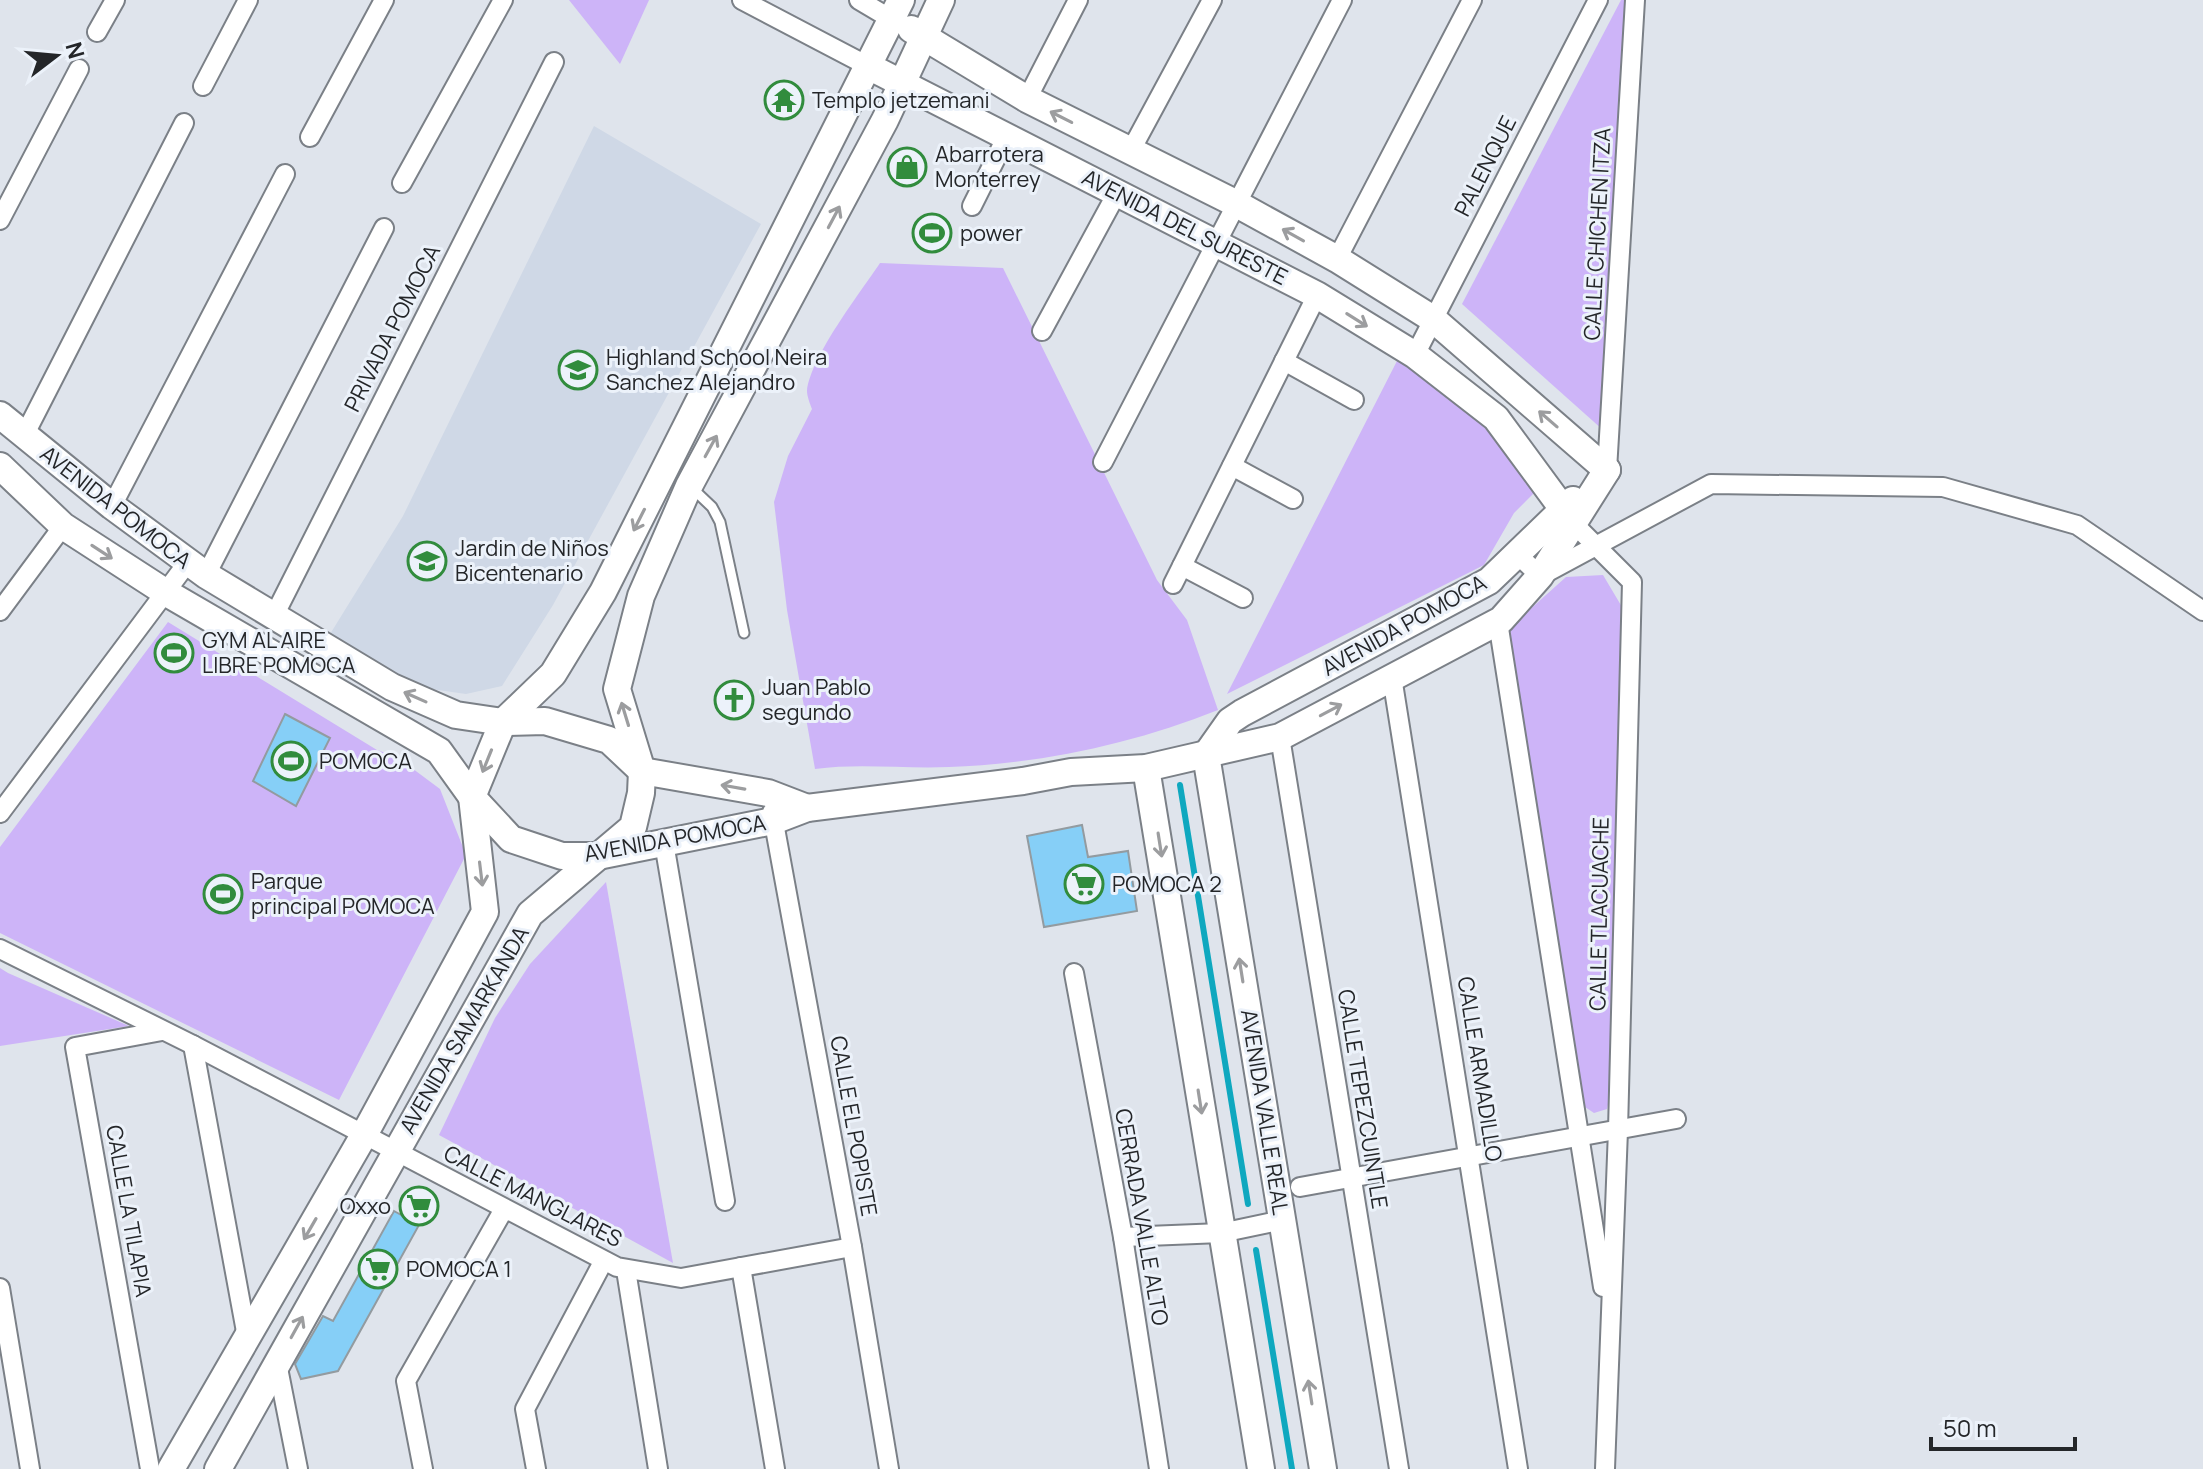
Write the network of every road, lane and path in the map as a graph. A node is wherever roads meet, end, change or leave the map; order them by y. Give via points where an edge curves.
1 (115, 0) edge
2 (248, 0) edge
3 (384, 0) edge
4 (503, 0) edge
5 (742, 0) edge
6 (859, 0) edge
7 (941, 0) edge
8 (1078, 0) edge
9 (1212, 0) edge
10 (1342, 0) edge
11 (1472, 0) edge
12 (1598, 0) edge
13 (1635, 0) edge
14 (896, 10) edge
15 (97, 32) dead end
16 (923, 36) junction
17 (554, 62) dead end
18 (866, 65) junction
19 (79, 69) dead end
20 (903, 84) junction
21 (203, 86) dead end
22 (1027, 99) junction
23 (184, 123) dead end
24 (1007, 136) junction
25 (310, 137) dead end
26 (1130, 152) junction
27 (285, 174) dead end
28 (402, 183) dead end
29 (1118, 191) junction
30 (1235, 203) junction
31 (972, 206) dead end
32 (0, 220) edge
33 (384, 228) dead end
34 (1218, 243) junction
35 (1337, 259) junction
36 (1317, 295) junction
37 (747, 307) junction
38 (1433, 319) junction
39 (778, 323) junction
40 (1042, 331) dead end
41 (1415, 355) junction
42 (1284, 361) junction
43 (1354, 400) dead end
44 (8, 427) edge
45 (1103, 462) dead end
46 (0, 466) edge
47 (1232, 466) junction
48 (1607, 470) junction
49 (689, 486) junction
50 (1293, 499) dead end
51 (112, 506) junction
52 (1568, 517) junction
53 (63, 526) junction
54 (1598, 546) junction
55 (1516, 553) junction
56 (1182, 566) junction
57 (197, 569) junction
58 (1540, 576) junction
59 (1173, 584) dead end
60 (165, 592) junction
61 (1243, 598) dead end
62 (0, 611) edge
63 (2203, 611) edge
64 (274, 616) junction
65 (1498, 622) junction
66 (744, 633) dead end
67 (359, 667) junction
68 (1392, 677) junction
69 (343, 695) junction
70 (503, 722) junction
71 (1280, 737) junction
72 (1206, 755) junction
73 (1146, 768) junction
74 (642, 771) junction
75 (768, 793) junction
76 (472, 797) junction
77 (807, 808) junction
78 (0, 813) edge
79 (773, 821) junction
80 (664, 843) junction
81 (598, 856) junction
82 (0, 949) edge
83 (1074, 973) dead end
84 (162, 1031) junction
85 (193, 1045) junction
86 (1676, 1119) dead end
87 (1618, 1130) junction
88 (364, 1135) junction
89 (1580, 1137) junction
90 (395, 1151) junction
91 (1470, 1156) junction
92 (1351, 1177) junction
93 (1300, 1187) dead end
94 (725, 1201) dead end
95 (504, 1209) junction
96 (1283, 1220) junction
97 (1221, 1233) junction
98 (1123, 1237) junction
99 (852, 1247) junction
100 (603, 1262) junction
101 (741, 1267) junction
102 (626, 1270) junction
103 (0, 1288) edge
104 (1610, 1329) junction
105 (247, 1337) junction
106 (277, 1363) junction
107 (211, 1400) junction
108 (247, 1417) junction
109 (30, 1469) edge
110 (150, 1469) edge
111 (171, 1469) edge
112 (218, 1469) edge
113 (298, 1469) edge
114 (423, 1469) edge
115 (536, 1469) edge
116 (658, 1469) edge
117 (775, 1469) edge
118 (889, 1469) edge
119 (1159, 1469) edge
120 (1261, 1469) edge
121 (1323, 1469) edge
122 (1399, 1469) edge
123 (1518, 1469) edge
124 (1605, 1469) edge

1 - 15 street
2 - 21 street
3 - 25 street
4 - 28 street
5 - 18 street, AVENIDA DEL SURESTE
6 - 14 street
7 - 16 street, AVENIDA SAMARKANDA
8 - 22 street
9 - 26 street
10 - 30 street
11 - 35 street
12 - 38 street, PALENQUE
13 - 48 street, CALLE CHICHEN ITZA
14 - 16 street, AVENIDA DEL SURESTE
14 - 18 street, AVENIDA SAMARKANDA
16 - 20 street, AVENIDA SAMARKANDA
16 - 22 street, AVENIDA DEL SURESTE
17 - 64 street, PRIVADA POMOCA
18 - 20 street, AVENIDA DEL SURESTE
18 - 37 street, AVENIDA SAMARKANDA
19 - 32 street
20 - 24 street, AVENIDA DEL SURESTE
39 -> 20 street, AVENIDA SAMARKANDA
26 -> 22 street, AVENIDA DEL SURESTE
23 - 44 street
24 - 29 street, AVENIDA DEL SURESTE
24 - 31 street
26 - 30 street, AVENIDA DEL SURESTE
27 - 51 street
29 - 34 street, AVENIDA DEL SURESTE
29 - 40 street
30 - 34 street
35 -> 30 street, AVENIDA DEL SURESTE
33 - 57 street
34 - 36 street, AVENIDA DEL SURESTE
34 - 45 street
35 - 38 street, AVENIDA DEL SURESTE
36 -> 41 street, AVENIDA DEL SURESTE
36 - 42 street
37 - 39 street
37 -> 70 street, AVENIDA SAMARKANDA via 603,592 553,674
38 - 41 street, PALENQUE
48 -> 38 street, AVENIDA DEL SURESTE
49 -> 39 street, AVENIDA SAMARKANDA
41 - 52 street, AVENIDA DEL SURESTE via 1496,418
42 - 43 street
42 - 47 street
44 - 51 street, AVENIDA POMOCA
46 - 53 street, AVENIDA POMOCA
47 - 50 street
47 - 56 street
48 - 52 street, AVENIDA POMOCA
49 - 66 lane via 720,522
74 -> 49 street, AVENIDA SAMARKANDA via 617,689 641,596
51 - 57 street, AVENIDA POMOCA
52 - 54 street, CALLE TLACUACHE
52 - 55 street, AVENIDA POMOCA
52 - 58 street, AVENIDA POMOCA
53 -> 60 street, AVENIDA POMOCA
53 - 62 street
54 - 58 street
54 - 63 street via 1711,484 1943,487 2077,525
54 - 87 street, CALLE TLACUACHE via 1632,582
55 - 58 street
55 - 72 street, AVENIDA POMOCA via 1489,581 1230,721
56 - 59 street
56 - 61 street
57 - 60 street
57 - 64 street, AVENIDA POMOCA
58 - 65 street, AVENIDA POMOCA
60 - 69 street, AVENIDA POMOCA
60 - 78 street
64 - 67 street, AVENIDA POMOCA
65 - 68 street, AVENIDA POMOCA
65 - 89 street, CALLE TLACUACHE
67 - 69 street
70 -> 67 street, AVENIDA POMOCA via 456,715
71 -> 68 street, AVENIDA POMOCA
68 - 91 street, CALLE ARMADILLO
69 - 76 street, AVENIDA POMOCA via 439,751
70 - 74 street, AVENIDA POMOCA via 545,721 609,740
70 -> 76 street, AVENIDA SAMARKANDA
71 - 72 street, AVENIDA POMOCA
71 - 92 street, CALLE TEPEZCUINTLE
72 - 73 street, AVENIDA POMOCA
96 -> 72 street, AVENIDA VALLE REAL
73 - 77 street, AVENIDA POMOCA via 1071,772
73 -> 97 street
75 -> 74 street, AVENIDA POMOCA
74 - 81 street, AVENIDA SAMARKANDA via 633,827
75 - 77 street, AVENIDA POMOCA
75 - 79 street, CALLE EL POPISTE
76 - 81 street, AVENIDA POMOCA via 511,839 562,856
76 -> 88 street, AVENIDA SAMARKANDA via 485,912
77 - 79 street, AVENIDA POMOCA
79 - 80 street, AVENIDA POMOCA
79 - 99 street, CALLE EL POPISTE
80 - 81 street, AVENIDA POMOCA
80 - 94 street
81 - 90 street, AVENIDA SAMARKANDA via 530,914
82 - 84 street, CALLE MANGLARES
83 - 98 street, CERRADA VALLE ALTO
84 - 85 street, CALLE MANGLARES
84 - 110 street, CALLE LA TILAPIA via 75,1047
85 - 88 street, CALLE MANGLARES
85 - 105 street
86 - 87 street
87 - 89 street
87 - 104 street, CALLE TLACUACHE
88 - 90 street, CALLE MANGLARES
88 -> 105 street, AVENIDA SAMARKANDA
89 - 91 street
89 - 104 street, CALLE TLACUACHE
90 - 95 street, CALLE MANGLARES
106 -> 90 street, AVENIDA SAMARKANDA
91 - 92 street
91 - 123 street, CALLE ARMADILLO
92 - 93 street
92 - 122 street, CALLE TEPEZCUINTLE
95 - 100 street, CALLE MANGLARES
95 - 114 street via 406,1381
96 - 97 street
121 -> 96 street, AVENIDA VALLE REAL
97 - 98 street
97 - 120 street
98 - 119 street, CERRADA VALLE ALTO
99 - 101 street, CALLE MANGLARES
99 - 118 street, CALLE EL POPISTE
100 - 102 street, CALLE MANGLARES
100 - 115 street via 525,1409
101 - 102 street, CALLE MANGLARES via 681,1278
101 - 117 street
102 - 116 street
103 - 109 street
104 - 124 street, CALLE TLACUACHE
105 - 107 street, AVENIDA SAMARKANDA
106 - 108 street, AVENIDA SAMARKANDA
106 - 113 street
107 - 108 street
107 - 111 street, AVENIDA SAMARKANDA
108 - 112 street, AVENIDA SAMARKANDA

